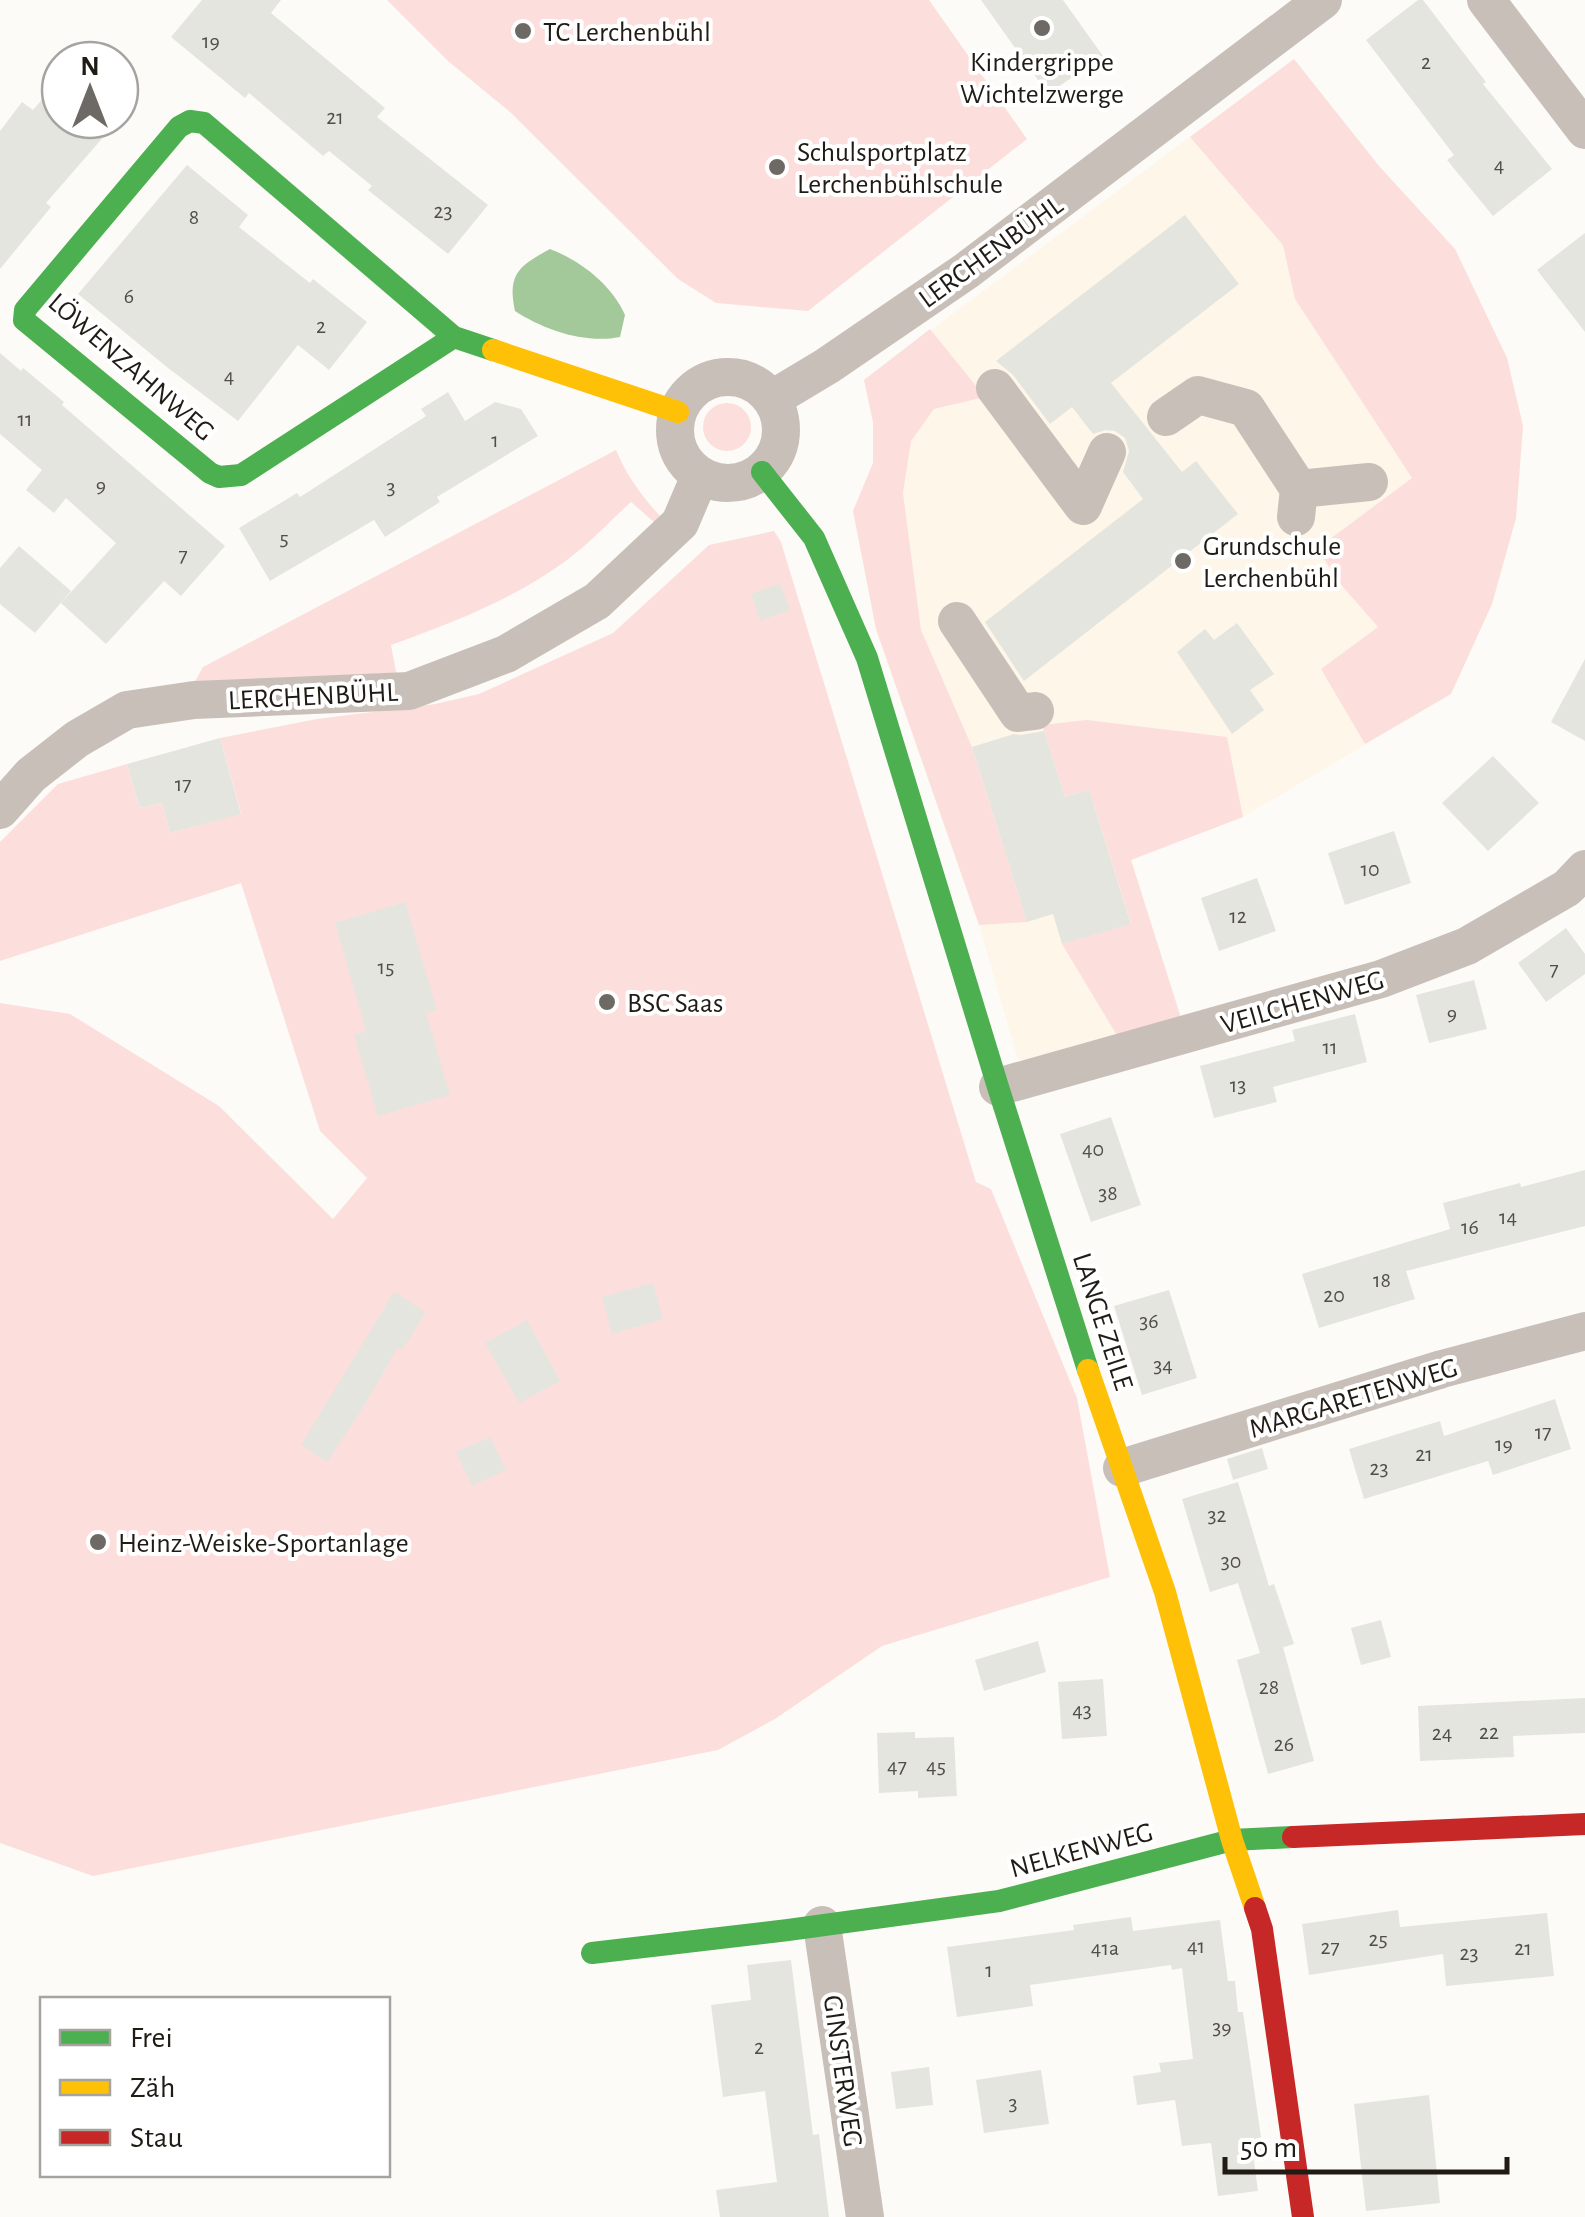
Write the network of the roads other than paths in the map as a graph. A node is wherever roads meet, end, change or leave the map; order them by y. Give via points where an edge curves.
1 (1322, 0) edge
2 (1486, 0) edge
3 (1585, 130) edge
4 (454, 337) junction
5 (995, 388) dead end
6 (772, 398) junction
7 (678, 412) junction
8 (1166, 417) dead end
9 (1107, 452) dead end
10 (762, 472) junction
11 (700, 476) junction
12 (1369, 482) dead end
13 (956, 622) dead end
14 (1036, 712) dead end
15 (0, 810) edge
16 (1585, 869) edge
17 (998, 1088) junction
18 (1585, 1330) edge
19 (1122, 1468) junction
20 (1585, 1824) edge
21 (1232, 1840) junction
22 (822, 1925) junction
23 (592, 1952) dead end
24 (865, 2217) edge
25 (1302, 2217) edge

1 - 6 street, LERCHENBÜHL via 966,271
2 - 3 street
4 - 4 street, LÖWENZAHNWEG via 204,124 190,121 23,315 219,477 241,475
4 - 7 street, LÖWENZAHNWEG
5 - 9 street via 1084,506
6 - 7 street via 743,378 725,376 690,394
6 - 10 street via 782,438
7 - 11 street via 677,448
8 - 12 street via 1198,395 1246,408 1297,503
10 - 11 street via 732,484
10 - 17 street, LANGE ZEILE via 814,538 867,658
11 - 15 street, LERCHENBÜHL via 680,522 597,601 506,654 409,691 194,700 126,710 76,739
13 - 14 street via 1018,713
16 - 17 street, VEILCHENWEG via 1567,888 1467,946 1380,979
17 - 19 street, LANGE ZEILE
18 - 19 street, MARGARETENWEG
19 - 21 street, LANGE ZEILE via 1165,1592
20 - 21 street, NELKENWEG
21 - 22 street, NELKENWEG via 999,1901
21 - 25 street, LANGE ZEILE via 1262,1929
22 - 23 street, NELKENWEG
22 - 24 street, GINSTERWEG

